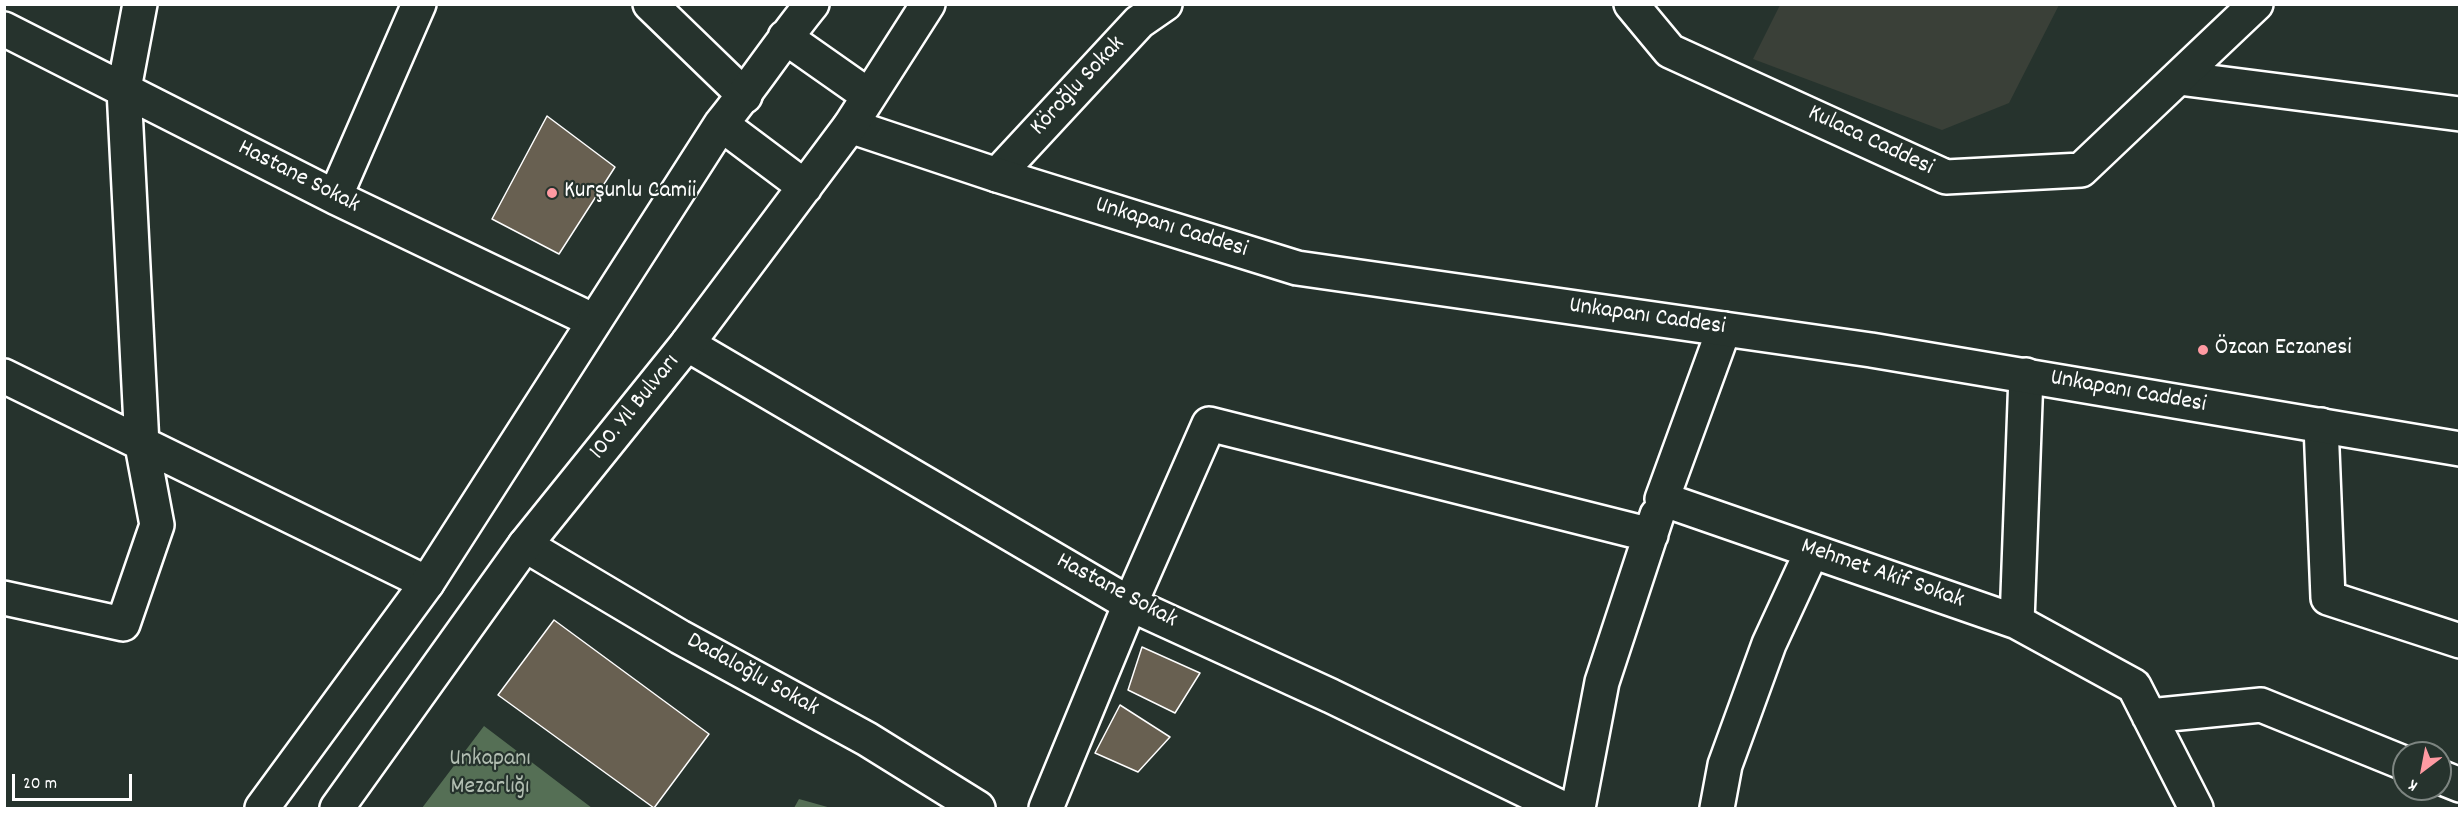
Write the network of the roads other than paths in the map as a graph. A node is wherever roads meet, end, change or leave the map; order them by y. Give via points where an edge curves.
1 (140, 4) edge
2 (419, 4) edge
3 (650, 4) edge
4 (812, 4) edge
5 (928, 4) edge
6 (1165, 4) edge
7 (1631, 4) edge
8 (2256, 4) edge
9 (4, 29) edge
10 (785, 37) junction
11 (2179, 78) junction
12 (124, 89) junction
13 (745, 96) junction
14 (869, 96) junction
15 (2460, 114) edge
16 (722, 124) junction
17 (850, 126) junction
18 (997, 175) junction
19 (805, 187) junction
20 (335, 197) junction
21 (594, 321) junction
22 (1724, 329) junction
23 (687, 344) junction
24 (2026, 375) junction
25 (4, 376) edge
26 (2321, 425) junction
27 (142, 445) junction
28 (2460, 448) edge
29 (1662, 499) junction
30 (1651, 535) junction
31 (525, 545) junction
32 (1812, 551) junction
33 (427, 583) junction
34 (4, 598) edge
35 (1130, 604) junction
36 (2017, 622) junction
37 (2460, 641) edge
38 (2149, 716) junction
39 (2392, 758) edge
40 (262, 808) edge
41 (338, 808) edge
42 (978, 808) edge
43 (1046, 808) edge
44 (1562, 808) edge
45 (1578, 808) edge
46 (1717, 808) edge
47 (2196, 808) edge

1 - 12 street
2 - 20 street
3 - 13 street
4 - 10 street
5 - 14 street, 100. Yıl Bulvarı
6 - 18 street, Köroğlu Sokak via 1139,22
7 - 11 street, Kulaca Caddesi via 1670,51 1946,177 2081,170
8 - 11 street, Kulaca Caddesi
9 - 12 street, Hastane Sokak
10 - 13 street
10 - 14 street
11 - 15 street
12 - 20 street, Hastane Sokak
12 - 27 street
13 - 16 street
14 - 17 street, 100. Yıl Bulvarı
16 - 19 street
16 - 21 street
17 - 18 street, Unkapanı Caddesi
17 - 19 street, 100. Yıl Bulvarı
18 - 22 street, Unkapanı Caddesi via 1297,268
19 - 23 street, 100. Yıl Bulvarı
20 - 21 street, Hastane Sokak
21 - 33 street
22 - 24 street, Unkapanı Caddesi
22 - 29 street
23 - 31 street, 100. Yıl Bulvarı
23 - 35 street, Hastane Sokak
24 - 26 street, Unkapanı Caddesi
24 - 36 street
25 - 27 street
26 - 28 street, Unkapanı Caddesi
26 - 37 street via 2328,598
27 - 33 street
27 - 34 street via 157,525 123,624
29 - 30 street
29 - 32 street, Mehmet Akif Sokak
30 - 35 street via 1209,424
30 - 45 street via 1602,682
31 - 41 street, 100. Yıl Bulvarı
31 - 42 street, Dadaloğlu Sokak via 680,637 867,739
32 - 36 street, Mehmet Akif Sokak
32 - 46 street via 1768,644 1725,765
33 - 40 street
35 - 43 street
35 - 44 street, Hastane Sokak
36 - 38 street, Mehmet Akif Sokak via 2134,686
38 - 39 street via 2261,705
38 - 47 street, Mehmet Akif Sokak

